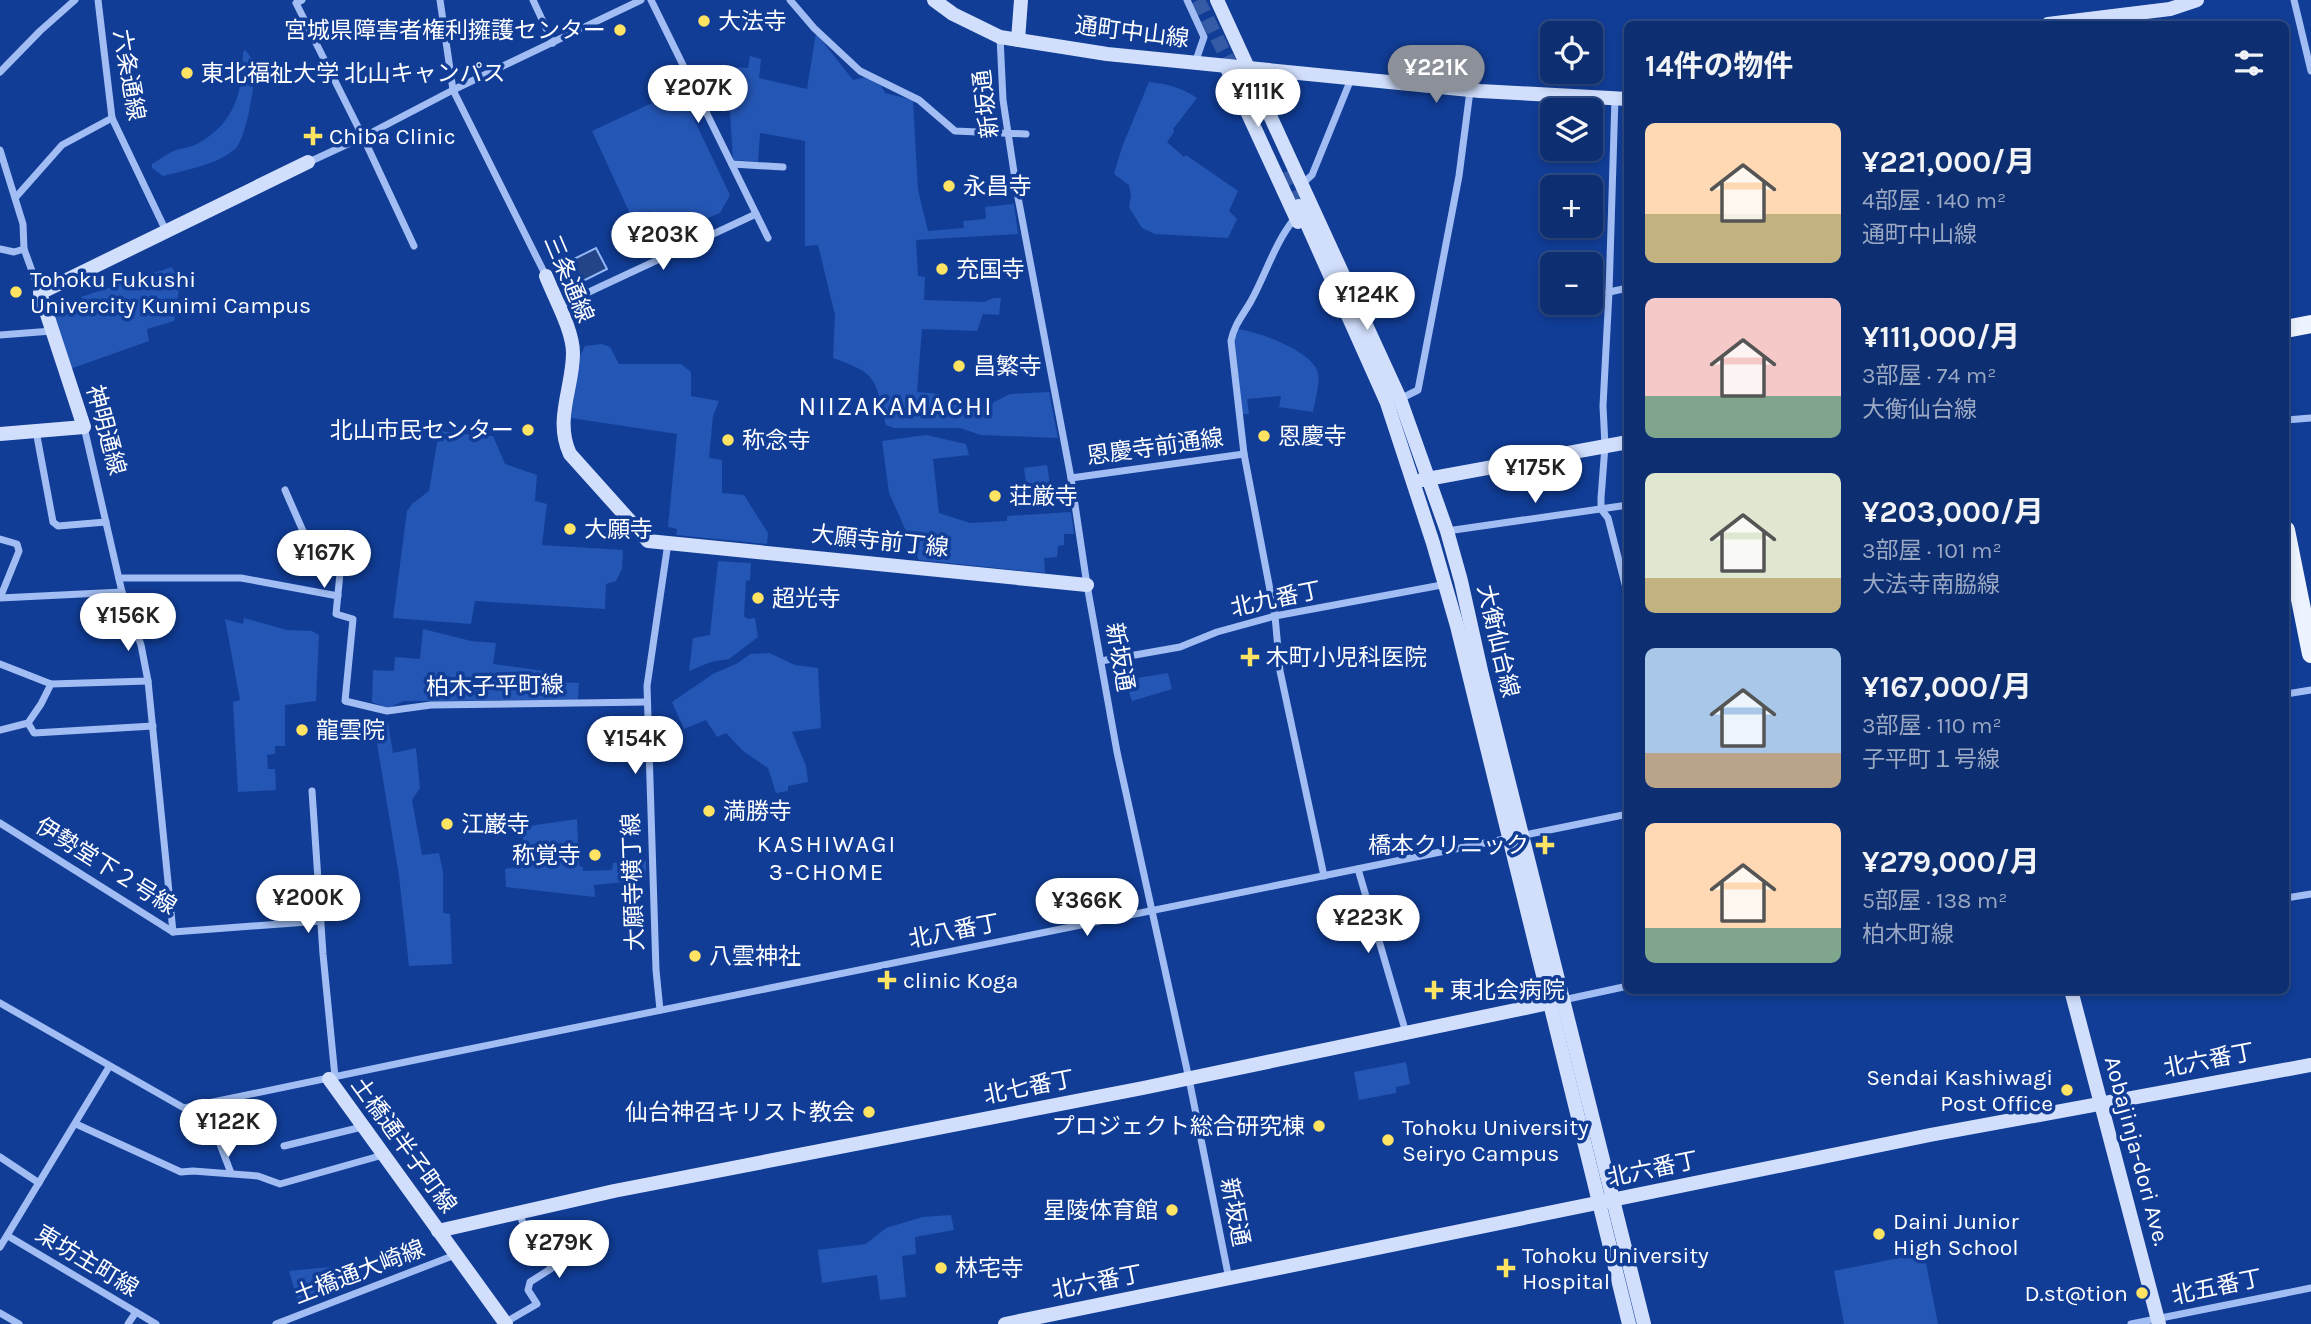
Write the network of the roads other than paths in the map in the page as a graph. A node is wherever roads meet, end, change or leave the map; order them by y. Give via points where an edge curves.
1 (75, 0) edge
2 (98, 0) edge
3 (302, 0) edge
4 (440, 0) edge
5 (533, 0) edge
6 (641, 0) edge
7 (651, 0) edge
8 (790, 0) edge
9 (934, 0) edge
10 (1021, 0) edge
11 (1187, 0) edge
12 (1217, 0) edge
13 (2197, 0) edge
14 (2294, 0) edge
15 (2072, 21) edge
16 (1000, 37) junction
17 (1018, 40) junction
18 (553, 43) junction
19 (1195, 63) junction
20 (1226, 66) junction
21 (1248, 68) junction
22 (2311, 71) edge
23 (0, 72) edge
24 (1351, 79) junction
25 (453, 90) junction
26 (1470, 90) junction
27 (1621, 99) edge
28 (112, 118) junction
29 (1026, 134) dead end
30 (1009, 135) junction
31 (363, 137) junction
32 (0, 150) edge
33 (308, 162) joint
34 (732, 164) junction
35 (783, 167) dead end
36 (1301, 184) junction
37 (16, 197) junction
38 (1297, 212) junction
39 (757, 214) junction
40 (166, 231) junction
41 (768, 238) dead end
42 (414, 246) dead end
43 (0, 249) edge
44 (24, 249) junction
45 (546, 276) joint
46 (1624, 289) edge
47 (1609, 292) junction
48 (40, 293) junction
49 (558, 306) junction
50 (2311, 324) edge
51 (2289, 328) edge
52 (54, 331) junction
53 (0, 335) edge
54 (1400, 399) junction
55 (2311, 418) edge
56 (2289, 420) edge
57 (84, 427) junction
58 (36, 431) junction
59 (0, 434) edge
60 (1624, 443) edge
61 (1605, 446) junction
62 (1244, 454) junction
63 (1070, 478) junction
64 (1430, 478) junction
65 (1414, 482) junction
66 (285, 489) dead end
67 (1624, 506) edge
68 (1601, 509) junction
69 (106, 522) junction
70 (1447, 531) junction
71 (0, 539) edge
72 (668, 543) junction
73 (2289, 545) edge
74 (119, 578) junction
75 (1624, 580) edge
76 (1461, 581) junction
77 (1444, 584) junction
78 (1087, 585) junction
79 (122, 592) junction
80 (338, 596) junction
81 (0, 598) edge
82 (1275, 616) junction
83 (2311, 654) edge
84 (1101, 660) junction
85 (0, 664) edge
86 (148, 681) junction
87 (51, 684) junction
88 (2311, 690) edge
89 (2289, 694) edge
90 (647, 702) junction
91 (28, 723) junction
92 (153, 726) junction
93 (0, 730) edge
94 (312, 791) dead end
95 (1624, 815) edge
96 (0, 822) edge
97 (1516, 836) junction
98 (1358, 869) junction
99 (1324, 876) junction
100 (2311, 894) edge
101 (2289, 898) edge
102 (1153, 911) junction
103 (321, 921) junction
104 (173, 932) junction
105 (1624, 987) edge
106 (2072, 994) edge
107 (1564, 1000) junction
108 (0, 1003) edge
109 (1549, 1003) junction
110 (660, 1010) junction
111 (1406, 1033) junction
112 (2311, 1065) edge
113 (109, 1067) junction
114 (332, 1078) junction
115 (1189, 1079) junction
116 (2101, 1104) junction
117 (205, 1105) junction
118 (76, 1124) junction
119 (362, 1127) junction
120 (284, 1146) dead end
121 (383, 1155) junction
122 (0, 1157) edge
123 (231, 1173) junction
124 (39, 1183) junction
125 (1614, 1201) junction
126 (1598, 1204) junction
127 (519, 1211) junction
128 (438, 1231) junction
129 (8, 1236) junction
130 (0, 1247) edge
131 (455, 1255) junction
132 (1229, 1280) junction
133 (2311, 1288) edge
134 (0, 1312) edge
135 (136, 1312) junction
136 (2158, 1322) edge
137 (505, 1323) edge
138 (19, 1324) edge
139 (128, 1324) edge
140 (156, 1324) edge
141 (276, 1324) edge
142 (1005, 1324) edge
143 (1629, 1324) edge
144 (1644, 1324) edge
145 (2131, 1324) edge

1 - 23 street
2 - 28 street, 六条通線
3 - 31 street via 296,3
4 - 25 street, 三条通線
5 - 18 street
6 - 18 street
7 - 34 street
8 - 30 street via 860,71 919,100 955,131
9 - 16 street, 通町中山線
10 - 17 street
11 - 19 street via 1204,37
12 - 21 street, 大衡仙台線
13 - 15 street via 2170,9
14 - 22 street
16 - 17 street, 通町中山線
16 - 30 street, 新坂通
17 - 19 street, 通町中山線
18 - 25 street
19 - 20 street, 通町中山線
20 - 21 street, 通町中山線
20 - 38 street, 大衡仙台線
21 - 24 street, 通町中山線
21 - 36 street, 大衡仙台線
24 - 26 street, 通町中山線
24 - 36 street via 1312,175
25 - 31 street
25 - 45 street, 三条通線
26 - 27 street, 通町中山線
26 - 54 street via 1418,390
27 - 47 street
28 - 37 street via 62,145
28 - 40 street, 六条通線
29 - 30 street
30 - 63 street, 新坂通
31 - 33 street
31 - 42 street
32 - 37 street, 神明通線
33 - 40 street
34 - 35 street
34 - 39 street
36 - 54 street, 大衡仙台線
37 - 44 street, 神明通線
38 - 62 street via 1233,329
38 - 65 street, 大衡仙台線
39 - 41 street
39 - 49 street
40 - 48 street
43 - 44 street
44 - 48 street, 神明通線
45 - 49 street, 三条通線
46 - 47 street
47 - 61 street
48 - 52 street, 神明通線
49 - 72 street, 三条通線 via 573,353 564,442 648,541
50 - 51 main road
52 - 53 street
52 - 57 street, 神明通線
54 - 64 street, 大衡仙台線
55 - 56 street
57 - 58 street
57 - 69 street, 神明通線
58 - 59 street
58 - 69 street via 53,522 58,526
60 - 61 street
61 - 64 street
61 - 68 street
62 - 63 street, 恩慶寺前通線
62 - 82 street
63 - 78 street, 新坂通
64 - 65 street
64 - 70 street, 大衡仙台線
65 - 77 street, 大衡仙台線
66 - 80 street via 317,563 341,563
67 - 68 street
68 - 70 street
68 - 75 street via 1608,518
69 - 74 street, 神明通線
70 - 76 street, 大衡仙台線
71 - 81 street via 17,544 19,551
72 - 78 street, 大願寺前丁線
72 - 90 street, 大願寺横丁線
73 - 83 main road
74 - 79 street, 神明通線
74 - 80 street via 241,578
76 - 77 street, 北九番丁
76 - 97 street, 大衡仙台線
77 - 82 street, 北九番丁
77 - 97 street, 大衡仙台線
78 - 84 street, 新坂通
79 - 81 street
79 - 86 street, 神明通線
80 - 90 street, 柏木子平町線 via 336,614 353,618 345,701 387,711 430,705
82 - 84 street, 北九番丁 via 1180,647
82 - 99 street via 1280,671
84 - 102 street, 新坂通
85 - 87 street
86 - 87 street
86 - 92 street, 神明通線
87 - 91 street
88 - 89 street
90 - 110 street, 大願寺横丁線
91 - 92 street via 34,733
91 - 93 street
92 - 104 street, 神明通線
94 - 103 street
95 - 97 street, 北八番丁
96 - 104 street, 伊勢堂下２号線
97 - 98 street, 北八番丁
97 - 107 street, 大衡仙台線
97 - 109 street, 大衡仙台線
98 - 99 street, 北八番丁
98 - 111 street
99 - 102 street, 北八番丁
100 - 101 street
102 - 110 street, 北八番丁
102 - 115 street, 新坂通
103 - 104 street, 伊勢堂下２号線
103 - 114 street
105 - 107 street, 北七番丁
106 - 116 street, Aobajinja-dori Ave.
107 - 109 street, 北七番丁
107 - 125 street, 大衡仙台線
108 - 113 street, 土橋通半子町線
109 - 111 street, 北七番丁
109 - 126 street, 大衡仙台線
110 - 114 street, 北八番丁
111 - 115 street, 北七番丁
112 - 116 street, 北六番丁
113 - 117 street, 土橋通半子町線 via 178,1107
113 - 118 street
114 - 117 street, 土橋通半子町線
114 - 119 street, 土橋通半子町線
115 - 127 street, 北七番丁
115 - 132 street, 新坂通
116 - 125 street, 北六番丁
116 - 136 street, Aobajinja-dori Ave.
117 - 123 street
118 - 123 street via 181,1172
118 - 124 street
119 - 120 street
119 - 121 street, 土橋通半子町線
121 - 123 street via 280,1184
121 - 128 street, 土橋通半子町線
122 - 124 street
124 - 129 street
125 - 126 street, 北六番丁
125 - 144 street, 大衡仙台線
126 - 132 street, 北六番丁
126 - 143 street, 大衡仙台線
127 - 128 street, 北七番丁
127 - 137 street via 552,1268 530,1282 528,1290 537,1304
128 - 131 street, 土橋通半子町線
129 - 130 street
129 - 135 street, 東坊主町線
131 - 137 street, 土橋通半子町線
131 - 141 street, 土橋通大崎線
132 - 142 street, 北六番丁
133 - 136 street, 北五番丁
134 - 138 street
135 - 139 street, 東坊主町線
135 - 140 street
136 - 145 street, 北五番丁

